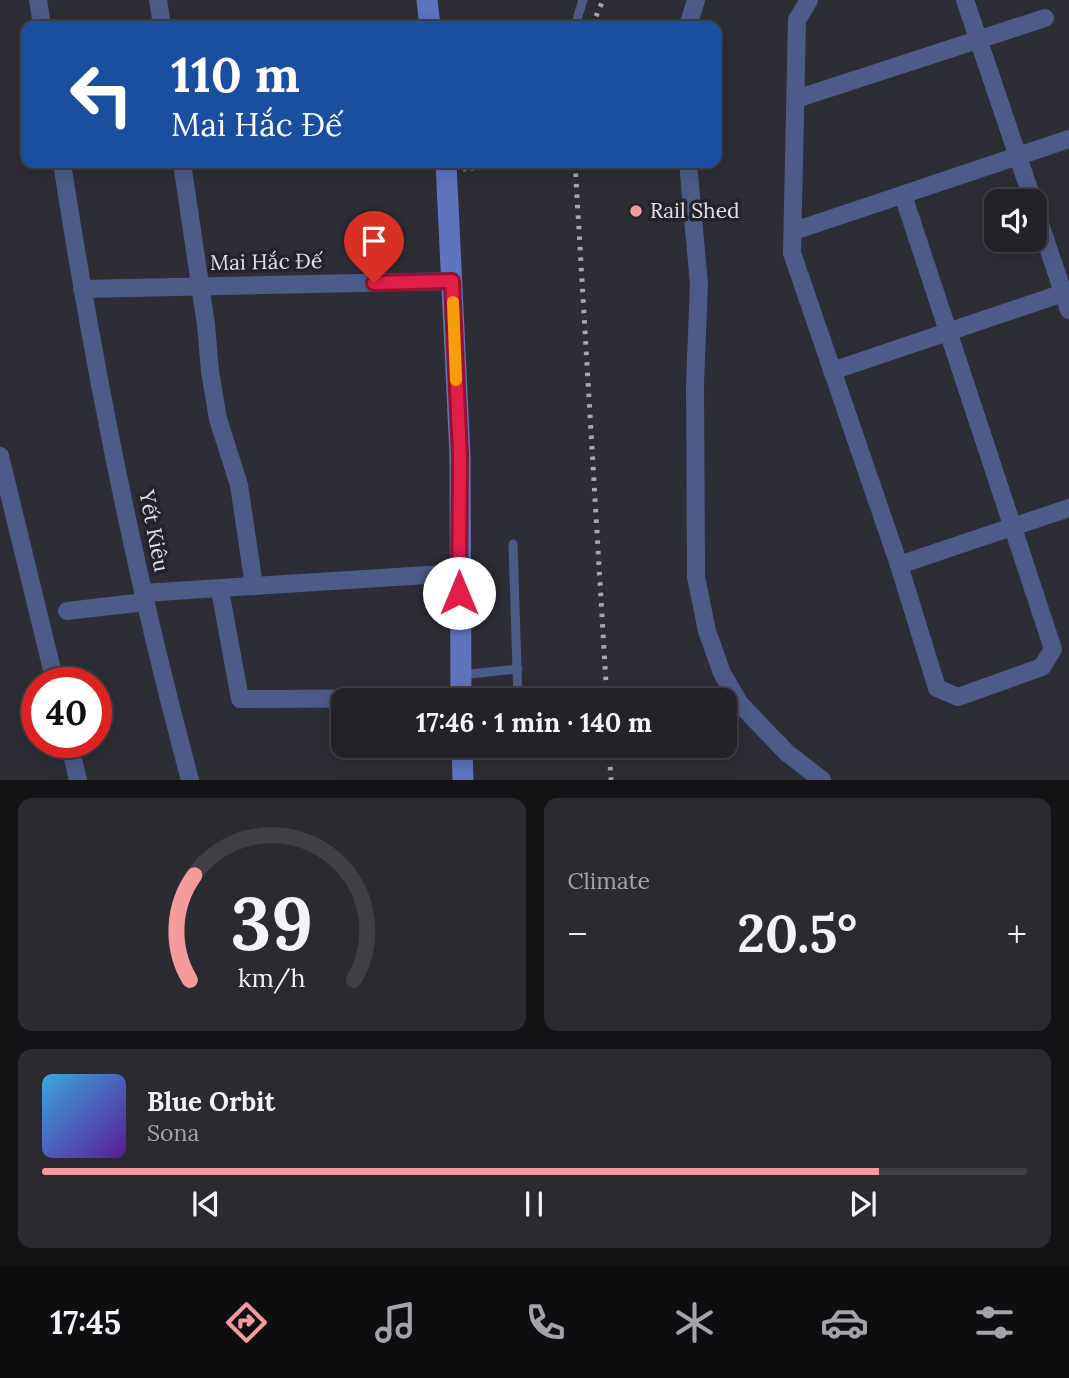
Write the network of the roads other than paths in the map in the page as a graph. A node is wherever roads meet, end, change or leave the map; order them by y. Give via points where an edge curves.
1 (38, 0) edge
2 (158, 0) edge
3 (427, 0) edge
4 (583, 0) edge
5 (696, 0) edge
6 (809, 0) edge
7 (965, 0) edge
8 (1045, 18) dead end
9 (41, 21) edge
10 (161, 21) edge
11 (429, 21) edge
12 (577, 21) edge
13 (690, 21) edge
14 (978, 40) junction
15 (796, 99) junction
16 (1069, 139) edge
17 (1018, 157) junction
18 (63, 168) edge
19 (183, 168) edge
20 (446, 168) edge
21 (688, 168) edge
22 (1028, 189) edge
23 (903, 195) junction
24 (794, 231) junction
25 (1047, 243) edge
26 (452, 281) junction
27 (200, 286) junction
28 (82, 289) junction
29 (1067, 298) edge
30 (948, 331) junction
31 (832, 371) junction
32 (0, 456) edge
33 (1069, 508) edge
34 (1012, 527) junction
35 (513, 544) dead end
36 (899, 565) junction
37 (459, 573) junction
38 (254, 586) junction
39 (220, 590) junction
40 (144, 598) junction
41 (67, 611) dead end
42 (51, 667) edge
43 (518, 669) junction
44 (461, 675) junction
45 (461, 688) edge
46 (518, 688) edge
47 (331, 699) edge
48 (73, 758) edge
49 (462, 758) edge
50 (78, 779) edge
51 (190, 779) edge
52 (463, 779) edge
53 (822, 779) edge

1 - 9 street
2 - 10 street
3 - 11 street
4 - 12 lane
5 - 13 street
6 - 15 street via 797,20
7 - 14 street
8 - 14 street
14 - 15 street
14 - 17 street
15 - 24 street
16 - 17 street
17 - 22 street
17 - 23 street
18 - 28 street, Yết Kiêu
19 - 27 street
20 - 26 street
21 - 53 street via 699,284 696,578 707,631 722,673 740,704 786,753
23 - 24 street
23 - 30 street
24 - 31 street via 792,253
25 - 29 street
26 - 27 street, Mai Hắc Đế
26 - 37 street via 460,456
27 - 28 street, Mai Hắc Đế
27 - 38 street via 218,419 239,485
28 - 40 street, Yết Kiêu
29 - 30 street
30 - 31 street
30 - 34 street
31 - 36 street
32 - 42 street
33 - 34 street
34 - 36 street
34 - 36 street via 1053,649 1042,667 958,697 937,688
35 - 43 lane
37 - 38 street
37 - 44 street
38 - 39 street
39 - 40 street
39 - 47 street via 240,699
40 - 41 street
40 - 51 street, Yết Kiêu
43 - 44 lane
43 - 46 lane
44 - 45 street
48 - 50 street
49 - 52 street

